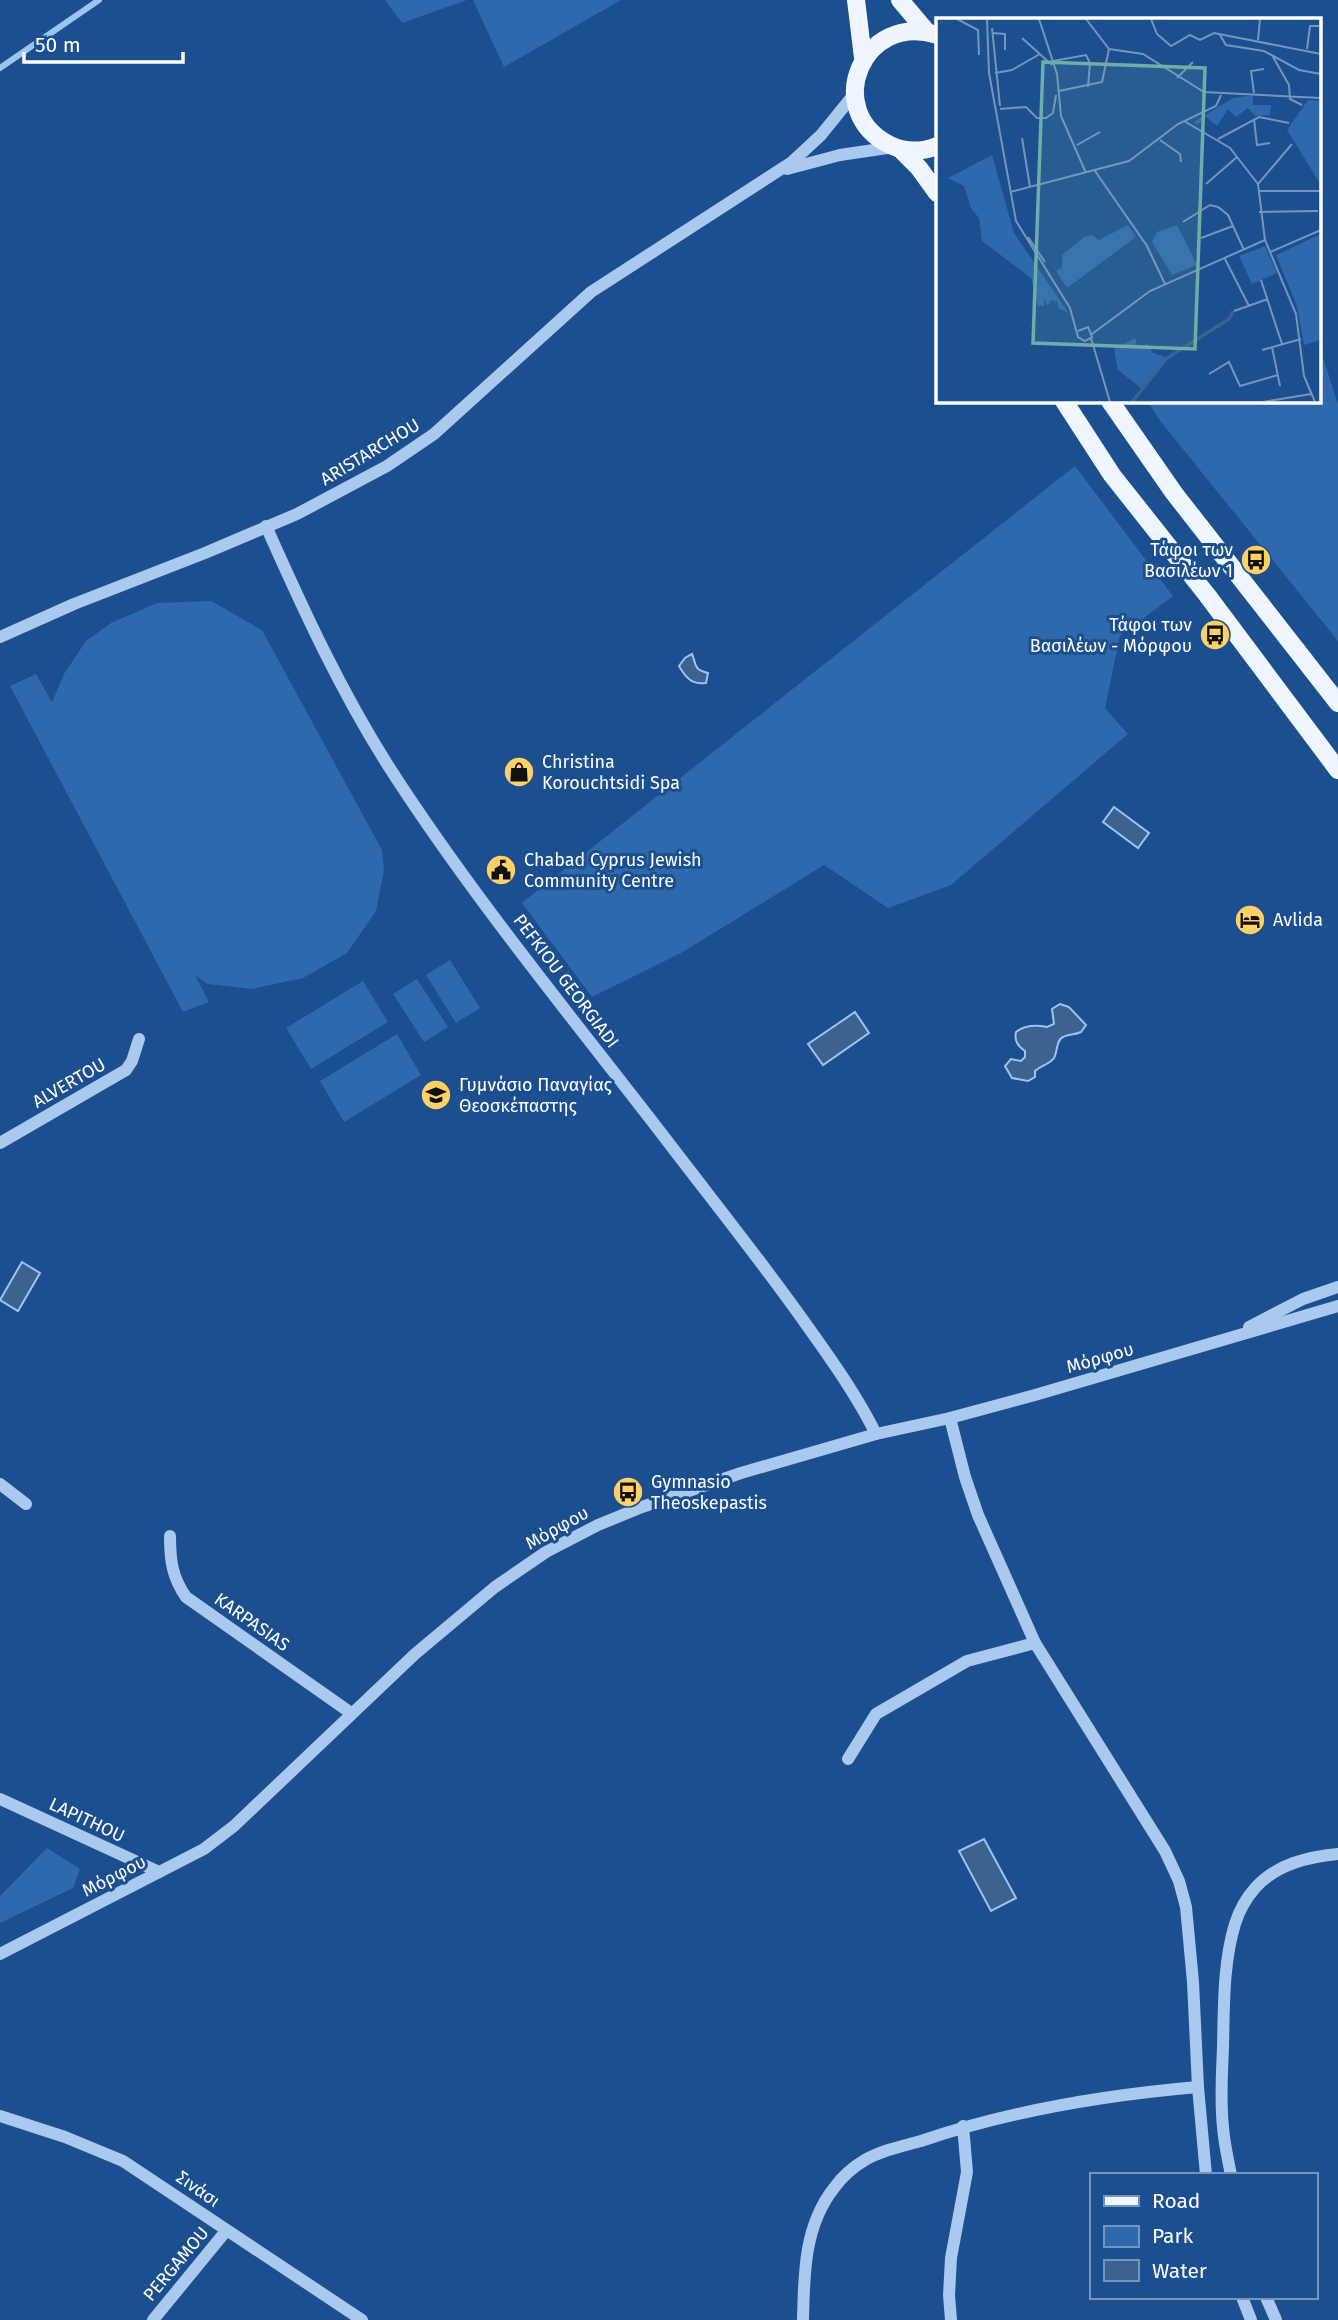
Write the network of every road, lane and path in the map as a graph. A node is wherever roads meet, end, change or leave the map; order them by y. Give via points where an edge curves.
1 (856, 0) edge
2 (900, 0) edge
3 (932, 34) edge
4 (863, 58) junction
5 (855, 93) junction
6 (936, 146) edge
7 (897, 148) junction
8 (780, 171) junction
9 (936, 192) edge
10 (1065, 402) edge
11 (1111, 402) edge
12 (266, 526) junction
13 (0, 637) edge
14 (1338, 703) edge
15 (1338, 770) edge
16 (139, 1039) dead end
17 (0, 1143) edge
18 (1338, 1286) edge
19 (1338, 1306) edge
20 (1237, 1335) junction
21 (950, 1418) junction
22 (876, 1434) junction
23 (0, 1484) edge
24 (26, 1504) dead end
25 (170, 1536) dead end
26 (1035, 1643) junction
27 (351, 1713) junction
28 (848, 1759) dead end
29 (0, 1799) edge
30 (1338, 1854) edge
31 (159, 1872) junction
32 (0, 1954) edge
33 (1198, 2087) junction
34 (0, 2116) edge
35 (963, 2126) junction
36 (1206, 2173) edge
37 (1231, 2173) edge
38 (226, 2231) junction
39 (1243, 2299) edge
40 (1267, 2299) edge
41 (153, 2320) edge
42 (362, 2320) edge
43 (803, 2320) edge
44 (951, 2320) edge
45 (1251, 2320) edge
46 (1276, 2320) edge

1 - 4 main road
2 - 3 main road
3 - 4 main road via 914,31 888,37
4 - 5 main road
5 - 7 main road via 870,131
5 - 8 street, ARISTARCHOU via 814,142
6 - 7 main road via 915,151
7 - 8 street, ARISTARCHOU via 840,155
7 - 9 main road
8 - 12 street, ARISTARCHOU via 591,292 434,434 387,466
10 - 15 main road via 1112,475
11 - 14 main road via 1174,493
12 - 13 street, ARISTARCHOU
12 - 22 street, PEFKIOU GEORGIADI via 339,680 430,828 781,1288 859,1401
16 - 17 street, ALVERTOU via 125,1070
18 - 20 street, Μόρφου via 1303,1299
19 - 20 street, Μόρφου
20 - 21 street, Μόρφου
21 - 22 street, Μόρφου
21 - 26 street via 978,1515
22 - 27 street, Μόρφου via 642,1507 546,1552 495,1587
23 - 24 street
25 - 27 street, KARPASIAS via 170,1561 186,1597
26 - 28 street via 967,1661 876,1714
26 - 33 street via 1165,1851 1179,1881 1194,1982
27 - 31 street, Μόρφου via 234,1826 204,1849
29 - 31 street, LAPITHOU
30 - 37 street via 1299,1861 1274,1872 1256,1886 1235,1925 1229,1950 1221,2098
31 - 32 street, Μόρφου
33 - 35 street via 1143,2092
33 - 36 street
34 - 38 street, Σινάσι via 123,2161
35 - 43 street via 867,2158 833,2189 816,2218 808,2245
35 - 44 street via 967,2172 951,2258
38 - 41 street, PERGAMOU
38 - 42 street, Σινάσι
39 - 45 street
40 - 46 street

